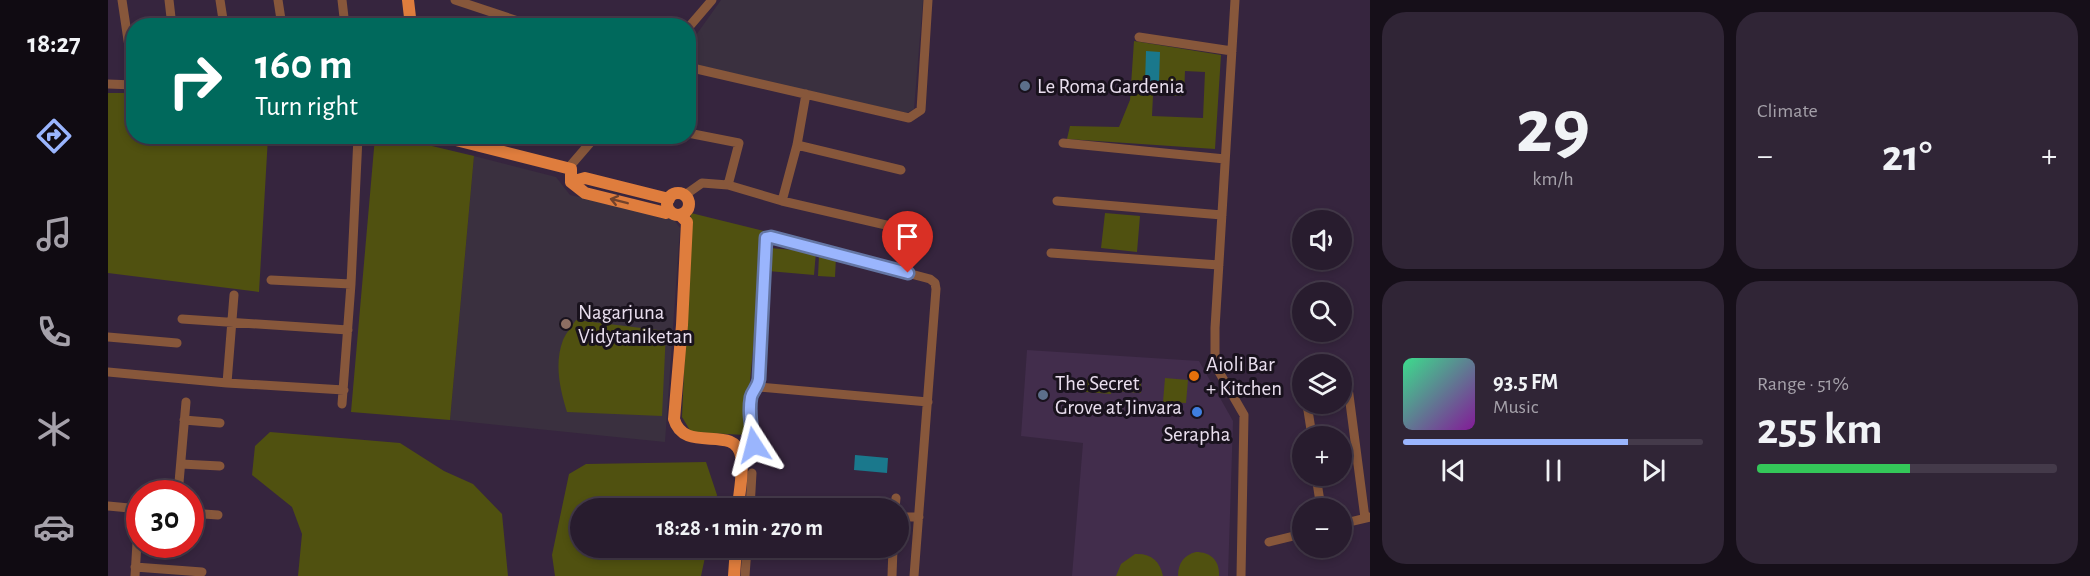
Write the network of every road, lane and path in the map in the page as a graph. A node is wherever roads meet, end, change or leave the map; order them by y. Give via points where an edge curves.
1 (122, 0) edge
2 (169, 0) edge
3 (220, 0) edge
4 (279, 0) edge
5 (342, 0) edge
6 (408, 0) edge
7 (456, 0) edge
8 (712, 0) edge
9 (928, 0) edge
10 (1235, 0) edge
11 (171, 18) edge
12 (223, 18) edge
13 (281, 18) edge
14 (344, 18) edge
15 (410, 18) edge
16 (509, 18) edge
17 (696, 19) edge
18 (126, 27) edge
19 (1139, 37) dead end
20 (1232, 51) junction
21 (696, 69) edge
22 (126, 83) edge
23 (108, 84) edge
24 (806, 94) junction
25 (696, 135) edge
26 (1063, 143) dead end
27 (358, 144) edge
28 (467, 144) edge
29 (589, 144) edge
30 (797, 145) junction
31 (1226, 159) junction
32 (901, 170) dead end
33 (571, 175) junction
34 (728, 185) junction
35 (685, 195) junction
36 (782, 201) junction
37 (1057, 201) dead end
38 (673, 208) junction
39 (1222, 214) junction
40 (899, 228) dead end
41 (1051, 253) dead end
42 (1219, 266) junction
43 (271, 280) dead end
44 (351, 284) junction
45 (234, 295) dead end
46 (182, 319) dead end
47 (232, 323) junction
48 (348, 330) junction
49 (108, 337) edge
50 (177, 343) dead end
51 (108, 372) edge
52 (227, 383) junction
53 (758, 387) junction
54 (344, 390) junction
55 (186, 402) dead end
56 (928, 402) junction
57 (342, 404) dead end
58 (1352, 412) edge
59 (184, 420) junction
60 (219, 423) dead end
61 (739, 451) junction
62 (180, 464) junction
63 (220, 466) dead end
64 (752, 473) dead end
65 (179, 480) edge
66 (739, 498) edge
67 (751, 498) edge
68 (108, 506) edge
69 (126, 508) edge
70 (204, 514) edge
71 (218, 515) dead end
72 (909, 517) edge
73 (919, 517) junction
74 (1368, 517) edge
75 (1352, 521) edge
76 (1292, 537) edge
77 (1269, 543) dead end
78 (735, 558) edge
79 (746, 558) edge
80 (893, 558) edge
81 (135, 572) edge
82 (202, 572) dead end
83 (734, 576) edge
84 (745, 576) edge
85 (892, 576) edge
86 (914, 576) edge
87 (1241, 576) edge

1 - 18 street
2 - 11 street
3 - 12 street
4 - 13 street
5 - 14 street
6 - 15 main road
7 - 16 street
8 - 17 street
9 - 24 street via 921,110 909,118
10 - 20 street
19 - 20 street
20 - 31 street
21 - 24 street
22 - 23 street
24 - 30 street
25 - 34 street via 739,143
26 - 31 street
27 - 44 street
28 - 33 main road
29 - 33 street via 571,165
30 - 32 street
30 - 36 street
31 - 39 street
33 - 38 main road via 585,193 666,213
34 - 35 street via 702,183
34 - 36 street
35 - 38 main road via 678,193
35 - 38 main road via 688,208
36 - 40 street
37 - 39 street
38 - 61 main road via 687,222 675,422 686,435 728,441
39 - 42 street
41 - 42 street
42 - 87 street via 1215,362 1244,415
43 - 44 street
44 - 48 street
45 - 47 street
46 - 47 street
47 - 48 street
47 - 52 street
48 - 54 street
49 - 50 street
51 - 52 street
52 - 54 street
53 - 56 street
53 - 56 street via 765,242 771,237 930,279 935,284
53 - 61 street via 753,392 749,416 755,447
54 - 57 street
55 - 59 street
56 - 73 street
58 - 74 street
59 - 60 street
59 - 62 street
61 - 66 main road
62 - 63 street
62 - 65 street
64 - 67 street
68 - 69 street
70 - 71 street
72 - 73 street
73 - 86 street
74 - 75 street
76 - 77 street
78 - 83 main road
79 - 84 street
80 - 85 street
81 - 82 street

